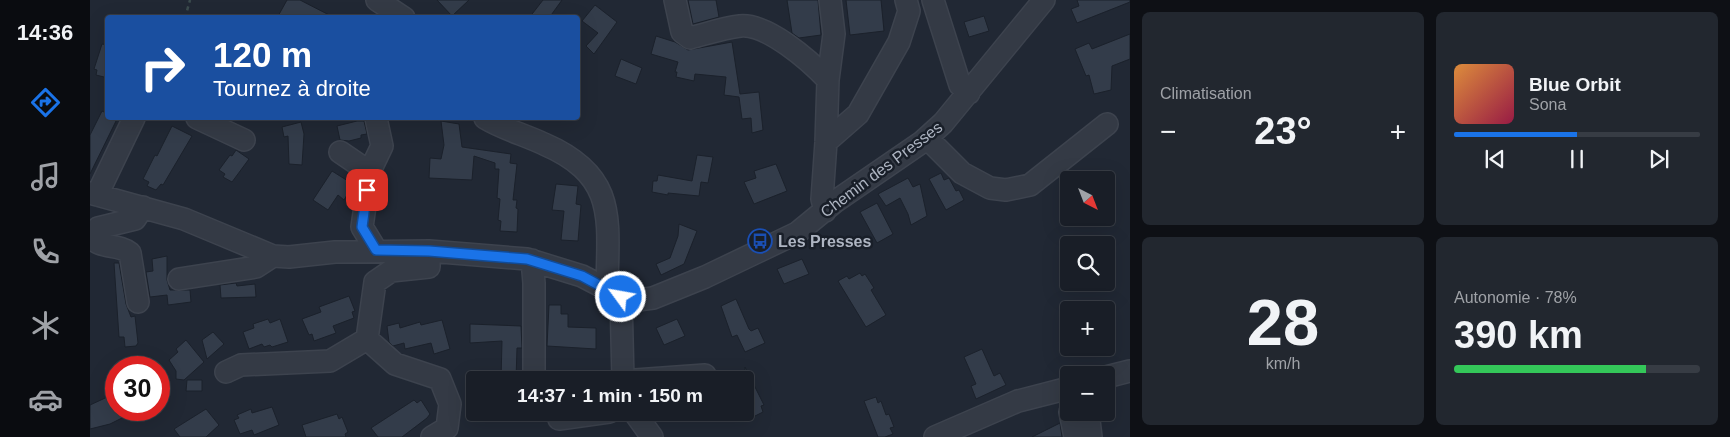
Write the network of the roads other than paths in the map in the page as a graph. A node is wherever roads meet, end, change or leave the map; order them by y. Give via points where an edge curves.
1 (377, 0) edge
2 (675, 0) edge
3 (830, 0) edge
4 (906, 0) edge
5 (933, 0) edge
6 (1044, 0) edge
7 (400, 15) edge
8 (828, 80) junction
9 (969, 92) junction
10 (133, 120) edge
11 (201, 120) edge
12 (376, 120) edge
13 (492, 120) edge
14 (1107, 124) dead end
15 (927, 138) junction
16 (244, 140) dead end
17 (826, 142) junction
18 (340, 152) dead end
19 (94, 194) edge
20 (143, 207) junction
21 (824, 211) junction
22 (376, 250) junction
23 (429, 251) junction
24 (350, 252) junction
25 (273, 256) junction
26 (532, 260) junction
27 (180, 279) dead end
28 (614, 293) junction
29 (138, 302) dead end
30 (367, 339) junction
31 (534, 371) edge
32 (622, 371) edge
33 (1130, 371) edge
34 (226, 372) dead end
35 (1115, 375) edge
36 (1060, 396) edge
37 (640, 421) edge
38 (1072, 421) edge
39 (1089, 421) edge
40 (432, 437) edge
41 (652, 437) edge
42 (935, 437) edge
43 (1075, 437) edge
44 (1092, 437) edge

1 - 7 street
2 - 8 street via 682,32 690,38 741,26 756,28 809,60
3 - 8 street via 834,34
4 - 17 street via 909,11 899,42 858,114
5 - 9 street via 960,85
6 - 9 street, Chemin des Presses
8 - 17 street
9 - 15 street, Chemin des Presses
10 - 19 street
11 - 16 street
12 - 22 street via 382,146 370,171 362,227
13 - 28 street via 564,153 596,182 606,205
14 - 15 street via 1030,185 1006,190 990,188 962,173
15 - 21 street, Chemin des Presses
17 - 21 street
18 - 24 street via 362,167
19 - 20 street
20 - 25 street via 184,219
20 - 29 street via 135,219 98,228 90,236 100,244 125,248 130,254
21 - 28 street, Chemin des Presses via 797,233 669,293 640,301
22 - 23 street, Chemin des Presses
22 - 24 street, Chemin des Presses
23 - 26 street, Chemin des Presses
23 - 30 street via 429,267 391,271 374,282
24 - 25 street, Chemin des Presses via 289,258
25 - 27 street via 256,267
26 - 28 street, Chemin des Presses via 582,276
26 - 31 street
28 - 32 street
30 - 34 street via 330,361 241,365
30 - 40 street via 395,364 440,379 450,404 447,428
33 - 35 street
36 - 42 street via 1018,402
37 - 41 street
38 - 43 street
39 - 44 street

